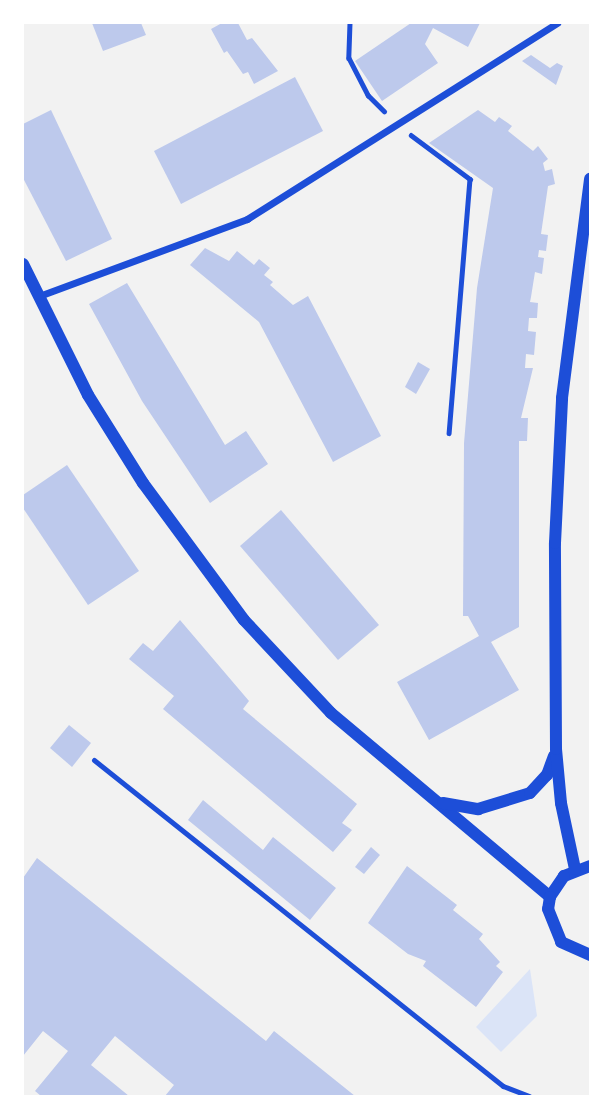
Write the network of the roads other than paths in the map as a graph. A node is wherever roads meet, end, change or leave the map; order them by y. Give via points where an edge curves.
1 (556, 23) edge
2 (590, 179) edge
3 (23, 264) edge
4 (39, 296) junction
5 (556, 749) junction
6 (93, 760) dead end
7 (440, 802) junction
8 (590, 866) edge
9 (575, 869) junction
10 (550, 897) junction
11 (590, 955) edge
12 (529, 1096) edge

1 - 4 street via 247,219
2 - 5 street via 573,283 559,437
3 - 4 street
4 - 7 street via 88,396 143,483 244,620 331,713
5 - 7 street via 547,775 530,793 478,809
5 - 9 street via 561,803
6 - 12 lane via 503,1086
7 - 10 street
8 - 9 street
9 - 10 street
10 - 11 street via 554,933 571,950

